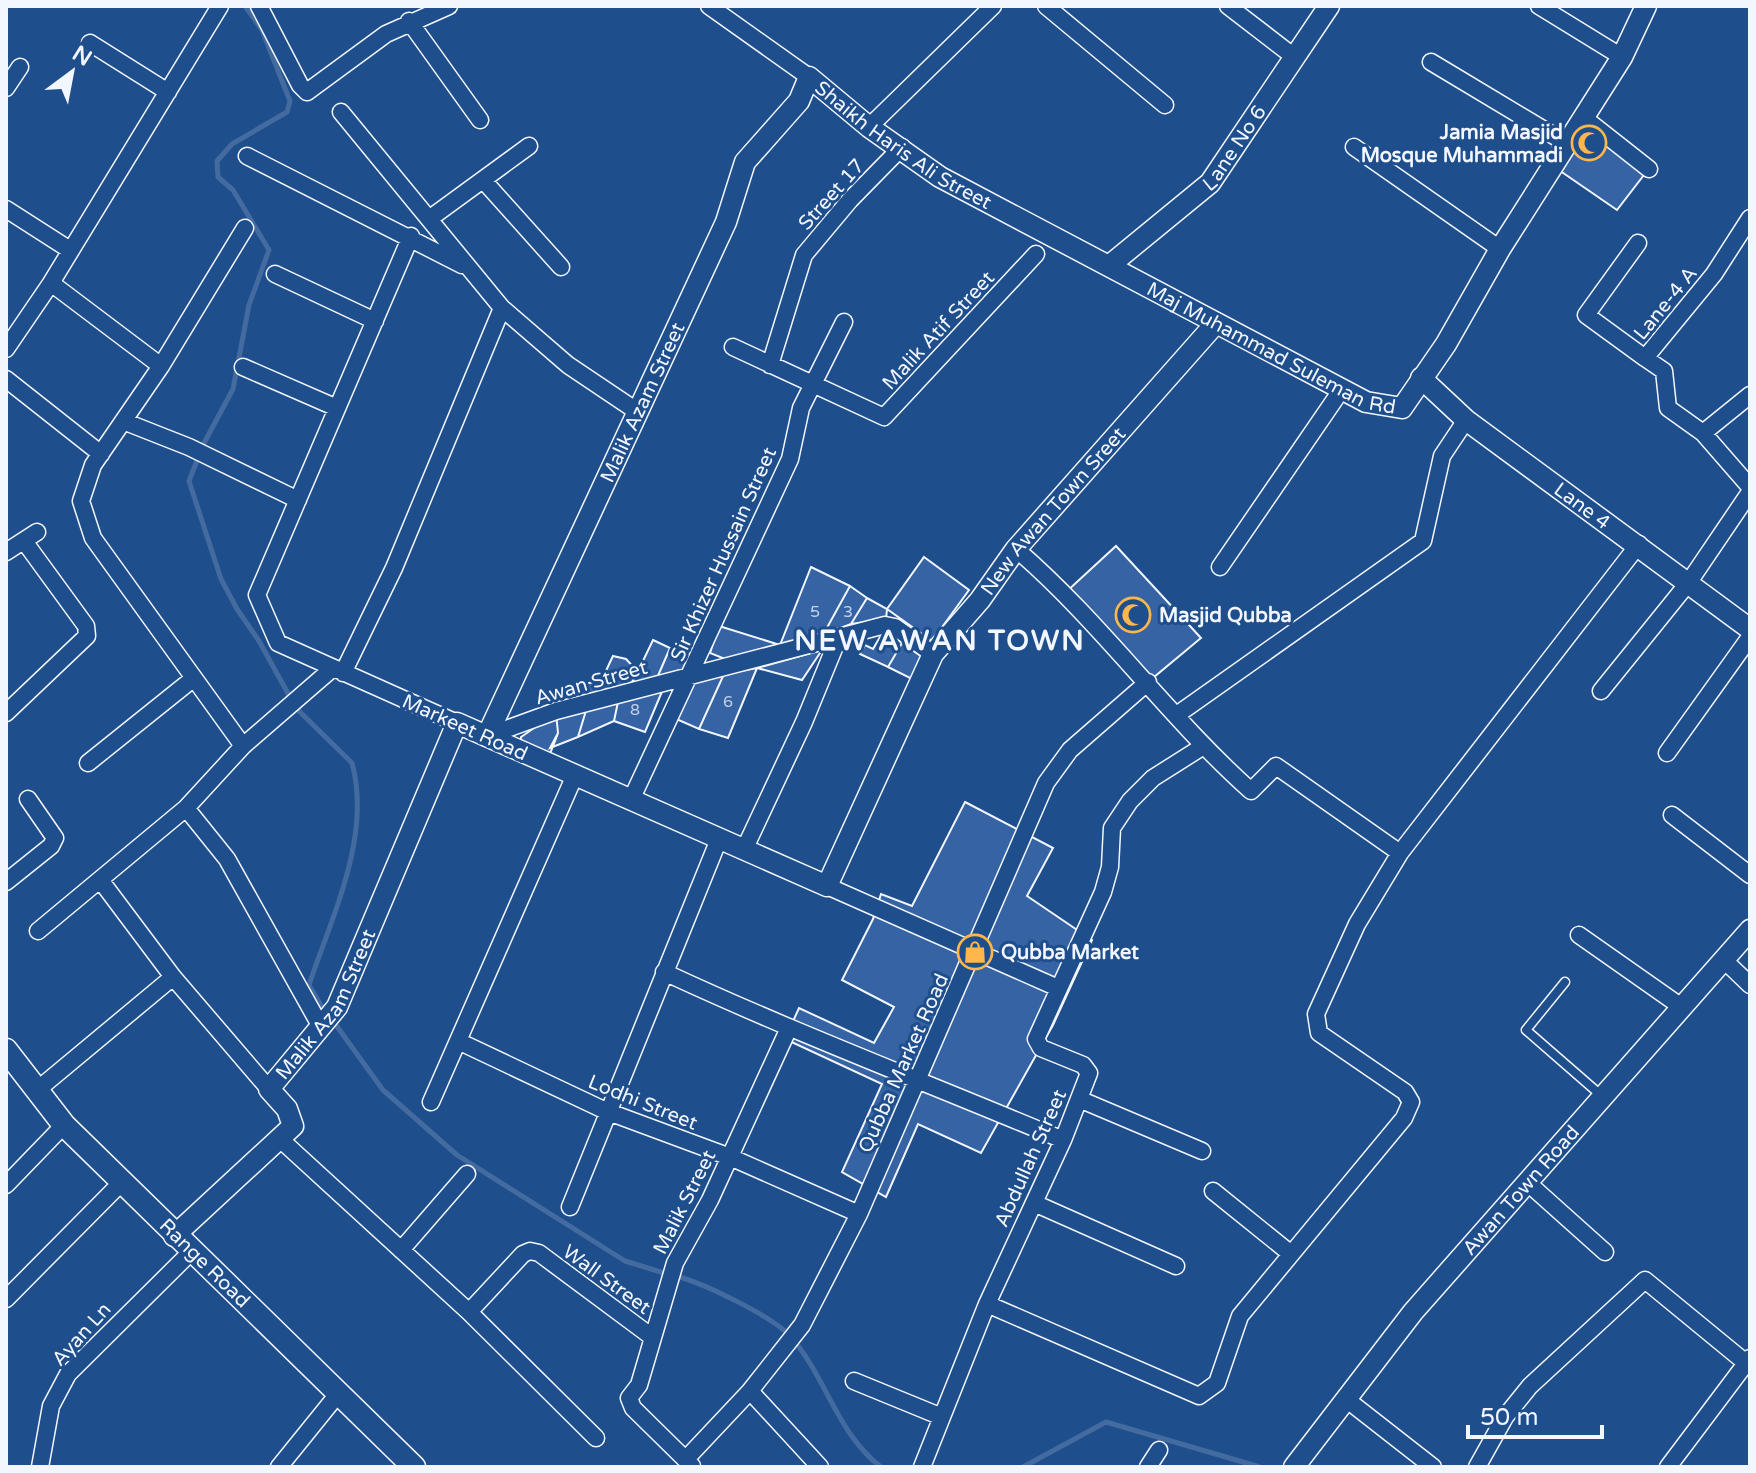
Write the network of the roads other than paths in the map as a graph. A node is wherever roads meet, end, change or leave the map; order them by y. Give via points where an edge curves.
1 (220, 6) edge
2 (259, 6) edge
3 (449, 6) edge
4 (709, 6) edge
5 (993, 6) edge
6 (1046, 6) edge
7 (1228, 6) edge
8 (1329, 6) edge
9 (1539, 6) edge
10 (1646, 6) edge
11 (409, 21) junction
12 (90, 43) dead end
13 (1293, 56) junction
14 (1622, 57) junction
15 (1431, 62) dead end
16 (20, 67) dead end
17 (809, 77) junction
18 (6, 88) edge
19 (168, 92) junction
20 (1165, 105) dead end
21 (341, 112) dead end
22 (1583, 117) junction
23 (480, 120) dead end
24 (869, 127) junction
25 (1566, 143) junction
26 (529, 146) dead end
27 (902, 147) junction
28 (1354, 147) dead end
29 (247, 156) dead end
30 (1649, 169) dead end
31 (483, 180) junction
32 (6, 209) edge
33 (1750, 218) edge
34 (429, 219) junction
35 (245, 228) dead end
36 (411, 236) junction
37 (1638, 243) dead end
38 (1500, 249) junction
39 (70, 250) junction
40 (1036, 254) dead end
41 (1110, 265) junction
42 (561, 267) dead end
43 (470, 269) junction
44 (275, 274) dead end
45 (51, 283) junction
46 (502, 308) junction
47 (375, 321) junction
48 (844, 322) dead end
49 (1216, 323) junction
50 (733, 347) dead end
51 (6, 349) edge
52 (1645, 358) junction
53 (770, 365) junction
54 (161, 366) junction
55 (243, 367) dead end
56 (1421, 378) junction
57 (6, 379) edge
58 (812, 385) junction
59 (1342, 389) junction
60 (1750, 395) edge
61 (337, 408) junction
62 (638, 412) junction
63 (1466, 420) junction
64 (123, 421) junction
65 (1703, 433) junction
66 (101, 454) junction
67 (1750, 489) edge
68 (298, 500) junction
69 (1639, 544) junction
70 (1016, 549) junction
71 (6, 552) edge
72 (1220, 567) dead end
73 (1689, 582) junction
74 (1750, 629) edge
75 (1750, 637) edge
76 (838, 639) junction
77 (933, 654) junction
78 (338, 670) junction
79 (691, 674) junction
80 (194, 678) junction
81 (1148, 682) junction
82 (1601, 691) dead end
83 (6, 713) edge
84 (1178, 714) junction
85 (457, 723) junction
86 (487, 736) junction
87 (243, 746) junction
88 (1202, 747) junction
89 (1667, 753) dead end
90 (88, 763) dead end
91 (575, 775) junction
92 (28, 799) dead end
93 (631, 800) junction
94 (186, 808) junction
95 (1672, 815) dead end
96 (719, 839) junction
97 (744, 850) junction
98 (1400, 853) junction
99 (1750, 875) edge
100 (101, 881) junction
101 (6, 882) edge
102 (827, 886) junction
103 (1750, 930) edge
104 (38, 931) dead end
105 (1579, 935) dead end
106 (975, 952) junction
107 (1725, 961) junction
108 (664, 972) junction
109 (173, 977) junction
110 (1565, 982) dead end
111 (1750, 985) edge
112 (1058, 988) junction
113 (1683, 1008) junction
114 (327, 1018) junction
115 (788, 1030) junction
116 (458, 1041) junction
117 (6, 1050) edge
118 (917, 1079) junction
119 (269, 1089) junction
120 (36, 1091) junction
121 (1604, 1097) junction
122 (1079, 1099) junction
123 (431, 1102) dead end
124 (606, 1111) junction
125 (64, 1125) junction
126 (280, 1139) junction
127 (1063, 1140) junction
128 (1202, 1151) dead end
129 (730, 1157) junction
130 (467, 1174) dead end
131 (121, 1183) junction
132 (1528, 1183) junction
133 (6, 1185) edge
134 (1213, 1191) dead end
135 (1034, 1203) junction
136 (570, 1207) dead end
137 (859, 1214) junction
138 (174, 1236) junction
139 (401, 1250) junction
140 (191, 1252) junction
141 (1605, 1252) dead end
142 (1291, 1254) junction
143 (1176, 1266) dead end
144 (6, 1299) edge
145 (987, 1304) junction
146 (469, 1312) junction
147 (652, 1337) junction
148 (1748, 1360) edge
149 (854, 1381) dead end
150 (750, 1391) junction
151 (338, 1394) junction
152 (1346, 1399) junction
153 (942, 1417) junction
154 (596, 1438) dead end
155 (1159, 1450) dead end
156 (689, 1463) edge
157 (1296, 1463) edge
158 (40, 1467) edge
159 (279, 1467) edge
160 (414, 1467) edge
161 (820, 1467) edge
162 (922, 1467) edge
163 (1148, 1467) edge
164 (1433, 1467) edge
165 (1477, 1467) edge
166 (1668, 1467) edge

1 - 19 street
2 - 11 street via 307,92
3 - 11 street
4 - 17 street, Shaikh Haris Ali Street
5 - 24 street
6 - 20 street
7 - 13 street
8 - 13 street, Lane No 6
9 - 14 street
10 - 14 street, Maj Muhammad Suleman Rd
11 - 23 street
12 - 19 street
13 - 41 street, Lane No 6 via 1210,183
14 - 22 street, Maj Muhammad Suleman Rd
15 - 25 street
16 - 18 street
17 - 24 street, Shaikh Haris Ali Street
17 - 62 street, Malik Azam Street via 799,101 745,162 726,222
19 - 39 street
21 - 34 street
22 - 25 street, Maj Muhammad Suleman Rd
22 - 30 street
24 - 27 street, Shaikh Haris Ali Street
25 - 38 street, Maj Muhammad Suleman Rd
26 - 31 street
27 - 41 street, Shaikh Haris Ali Street via 940,177
27 - 53 street, Street 17 via 804,255
28 - 38 street
29 - 36 street
31 - 34 street
31 - 42 street
32 - 39 street
33 - 52 street, Lane-4 A via 1714,274
34 - 43 street
35 - 54 street
36 - 43 street
36 - 47 street, Markeet Road
37 - 52 street, Lane-4 A via 1586,315
38 - 56 street, Maj Muhammad Suleman Rd
39 - 45 street
40 - 58 street, Malik Atif Street via 884,417
41 - 49 street, Maj Muhammad Suleman Rd
43 - 46 street
44 - 47 street
45 - 51 street
45 - 54 street
46 - 62 street via 568,365
46 - 78 street via 394,568
47 - 61 street, Markeet Road
48 - 58 street, Sir Khizer Hussain Street
49 - 59 street, Maj Muhammad Suleman Rd
49 - 70 street, New Awan Town Sreet
50 - 53 street, Malik Atif Street
52 - 65 street via 1664,371 1668,408
53 - 58 street, Malik Atif Street
54 - 64 street
55 - 61 street
56 - 59 street, Maj Muhammad Suleman Rd via 1402,408 1366,402
56 - 63 street, Lane 4
57 - 66 street
58 - 79 street, Sir Khizer Hussain Street via 790,459
59 - 72 street
60 - 65 street
61 - 68 street, Markeet Road
62 - 86 street, Malik Azam Street
63 - 69 street, Lane 4
63 - 84 street via 1442,456 1423,541
64 - 66 street
64 - 68 street
65 - 67 street
66 - 80 street via 81,501 93,538
67 - 73 street
68 - 78 street, Markeet Road via 257,595 278,643
69 - 73 street, Lane 4
69 - 98 street
70 - 77 street, New Awan Town Sreet
70 - 81 street via 1066,592
71 - 83 street via 31,536 86,626 87,636
73 - 74 street, Lane 4
73 - 82 street
75 - 89 street
76 - 77 street, Awan Street via 890,625
76 - 79 street, Awan Street
76 - 97 street
77 - 102 street, New Awan Town Sreet
78 - 85 street, Markeet Road
78 - 87 street via 281,710
79 - 86 street, Awan Street
79 - 93 street, Sir Khizer Hussain Street
80 - 87 street
80 - 90 street
81 - 84 street
81 - 106 street, Qubba Market Road via 1070,750 1046,783
84 - 88 street
85 - 86 street, Markeet Road
85 - 114 street, Malik Azam Street
86 - 91 street, Markeet Road
87 - 94 street
88 - 98 street via 1251,791 1276,766
88 - 112 street, Abdullah Street via 1153,778 1112,828 1103,892
91 - 93 street, Markeet Road
91 - 116 street
92 - 101 street via 55,838
93 - 96 street, Markeet Road
94 - 100 street
94 - 114 street via 227,859
95 - 99 street
96 - 97 street, Markeet Road
96 - 108 street
97 - 102 street, Markeet Road
98 - 142 street via 1357,924 1315,1023 1319,1033 1405,1092 1411,1102 1404,1118
100 - 104 street
100 - 109 street
102 - 106 street, Markeet Road
103 - 107 street, Awan Town Road
105 - 113 street
106 - 112 street, Markeet Road
106 - 118 street, Qubba Market Road
107 - 111 street
107 - 113 street, Awan Town Road
108 - 115 street
108 - 124 street
109 - 119 street
109 - 120 street
110 - 121 lane via 1526,1030
112 - 122 street, Abdullah Street via 1036,1044 1088,1068
113 - 121 street, Awan Town Road
114 - 119 street, Malik Azam Street
115 - 118 street
115 - 129 street, Malik Street
116 - 123 street
116 - 124 street, Lodhi Street
117 - 120 main road, Range Road
118 - 127 street
118 - 137 street, Qubba Market Road
119 - 126 street, Malik Azam Street via 293,1118 293,1126
120 - 125 main road, Range Road
121 - 132 street, Awan Town Road
122 - 127 street, Abdullah Street
122 - 128 street
124 - 129 street, Lodhi Street
124 - 136 street
125 - 131 main road, Range Road
125 - 133 street
126 - 138 street
126 - 139 street
127 - 135 street, Abdullah Street
129 - 137 street, Lodhi Street
129 - 147 street, Malik Street via 675,1263
130 - 139 street
131 - 138 main road, Range Road
131 - 144 street
132 - 141 street
132 - 152 street, Awan Town Road via 1413,1312
134 - 142 street
135 - 143 street
135 - 145 street, Abdullah Street
137 - 150 street, Qubba Market Road via 802,1325
138 - 140 main road, Range Road
139 - 146 street
140 - 151 main road, Range Road
140 - 158 street, Ayan Ln via 68,1374 51,1406
142 - 145 street via 1240,1316 1217,1383 1199,1396
145 - 153 street, Abdullah Street
146 - 147 street, Wall Street via 530,1251
146 - 154 street
147 - 156 street, Malik Street via 639,1385 629,1398
148 - 165 street via 1645,1280 1530,1386
148 - 166 street
149 - 153 street
150 - 156 street, Qubba Market Road
150 - 161 street
151 - 159 street
151 - 160 main road, Range Road
152 - 157 street, Awan Town Road
152 - 164 street
153 - 162 street, Abdullah Street
155 - 163 street

